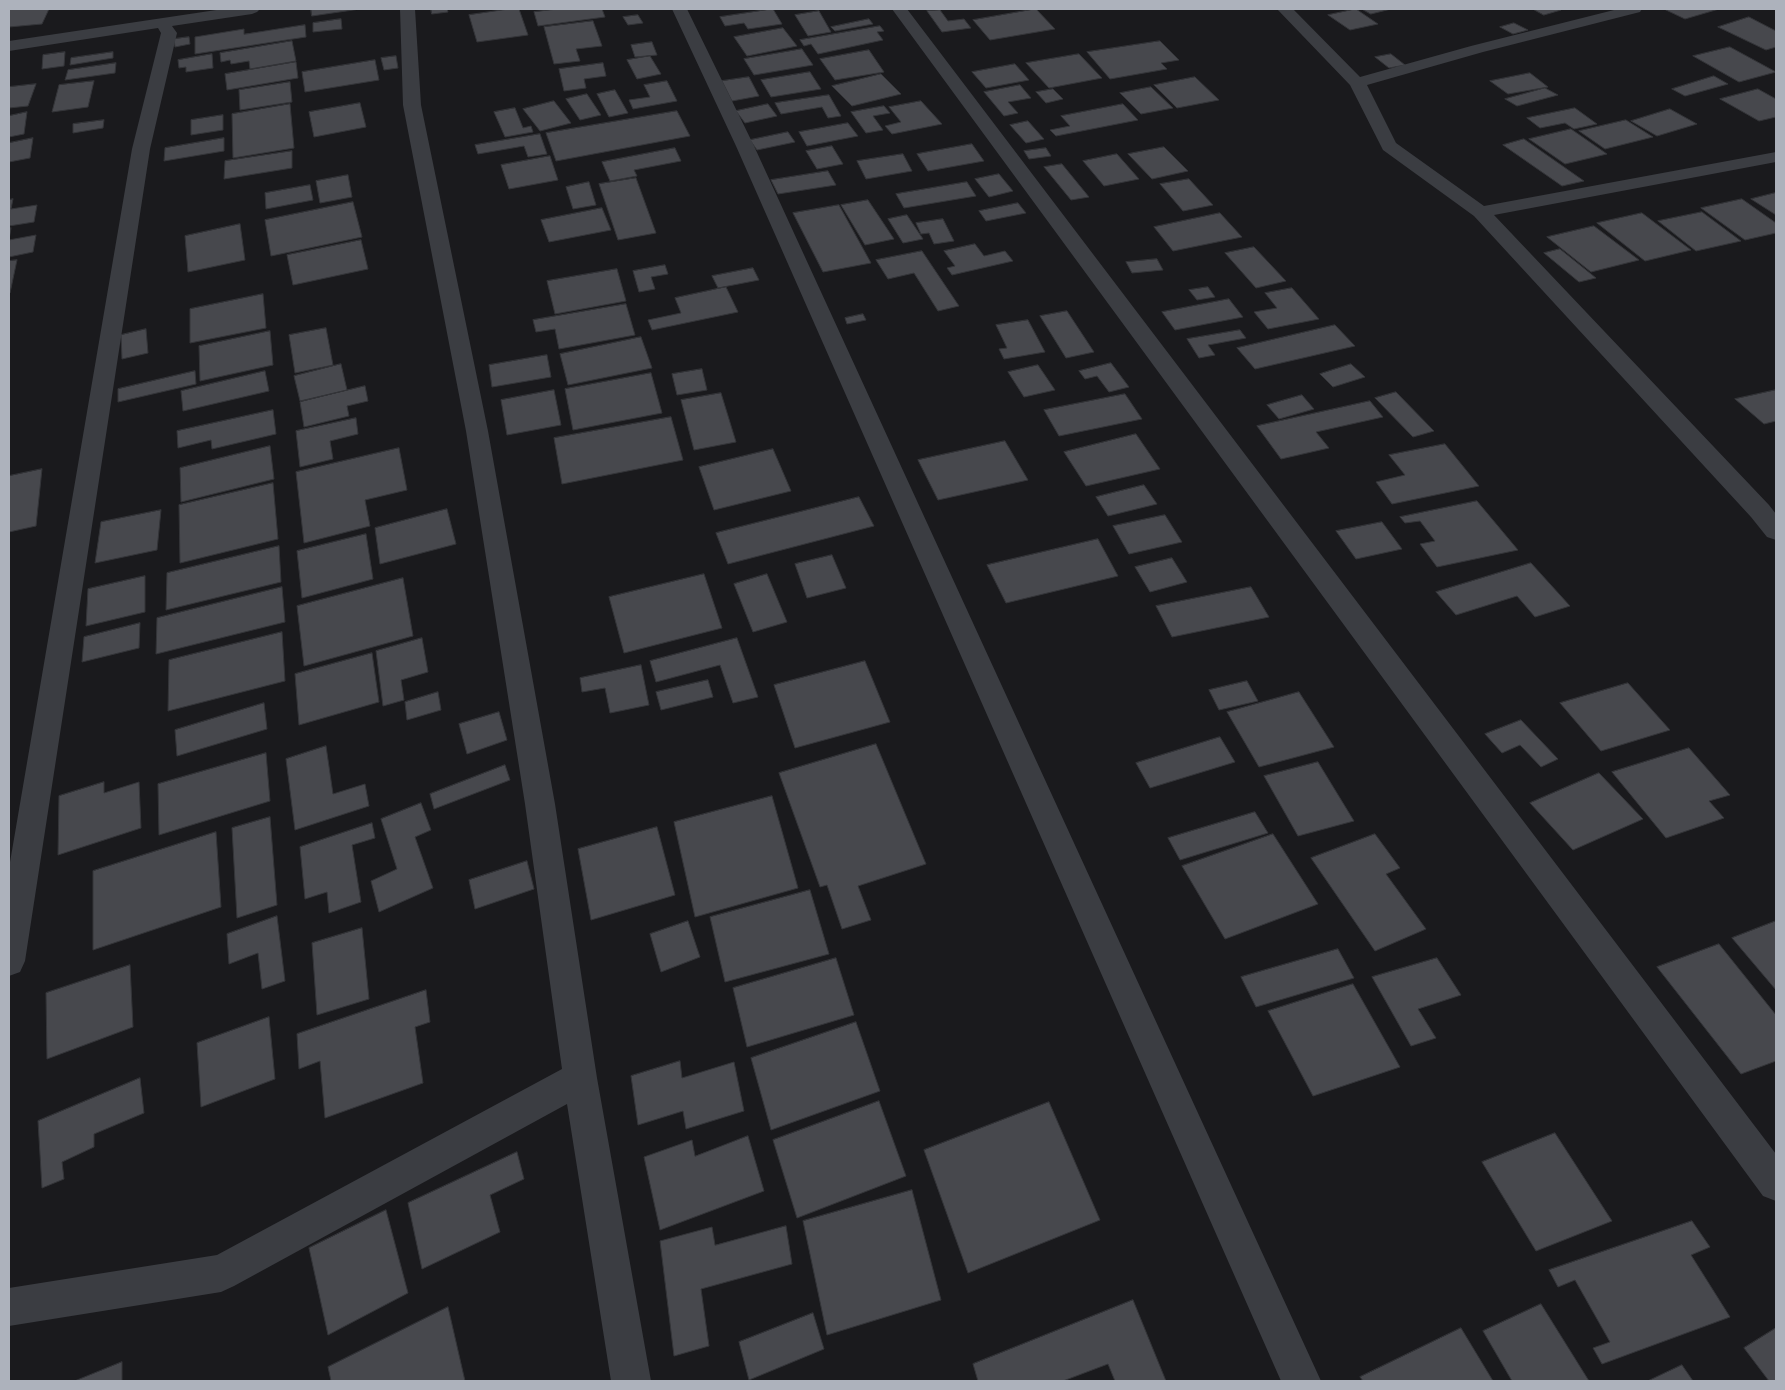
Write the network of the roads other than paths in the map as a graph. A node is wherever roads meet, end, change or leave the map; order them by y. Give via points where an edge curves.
1 (252, 9) edge
2 (407, 9) edge
3 (679, 9) edge
4 (899, 9) edge
5 (1285, 9) edge
6 (1635, 9) edge
7 (162, 22) junction
8 (9, 46) edge
9 (1357, 83) junction
10 (1776, 157) edge
11 (1481, 212) junction
12 (1776, 531) edge
13 (9, 961) edge
14 (580, 1078) junction
15 (1776, 1183) edge
16 (9, 1307) edge
17 (631, 1381) edge
18 (1301, 1381) edge

1 - 7 street
2 - 14 street via 412,105 477,431 540,804
3 - 18 street via 778,218
4 - 15 street
5 - 9 street
6 - 9 street via 1477,48
7 - 8 street
7 - 13 street via 169,33 141,149
9 - 11 street via 1389,146
10 - 11 street
11 - 12 street
14 - 16 street via 222,1273
14 - 17 street

